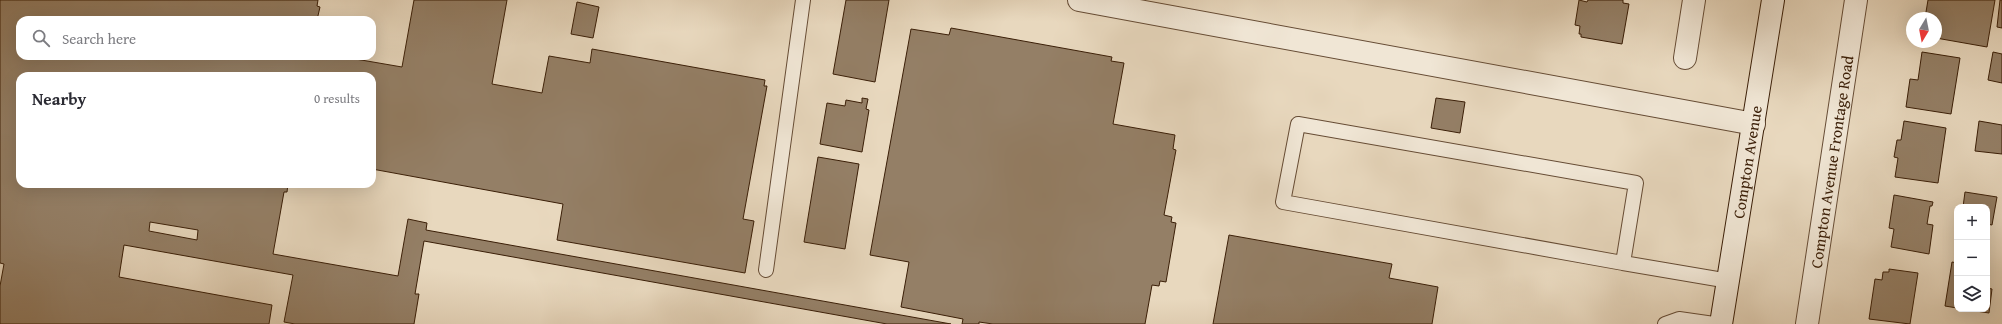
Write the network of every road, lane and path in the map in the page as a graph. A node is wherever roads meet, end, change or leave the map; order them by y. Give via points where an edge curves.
1 (803, 0) edge
2 (1078, 0) edge
3 (1694, 0) edge
4 (1773, 0) edge
5 (1856, 0) edge
6 (1684, 58) dead end
7 (1754, 124) junction
8 (1623, 263) junction
9 (766, 270) dead end
10 (1728, 281) junction
11 (1665, 324) edge
12 (1714, 324) edge
13 (1721, 324) edge
14 (1807, 324) edge

1 - 9 lane
2 - 7 street
3 - 6 street
4 - 7 street, Compton Avenue
5 - 14 street, Compton Avenue Frontage Road
7 - 10 street, Compton Avenue
8 - 8 lane via 1636,183 1298,124 1284,202
8 - 10 lane
10 - 13 street, Compton Avenue
11 - 12 lane via 1679,319

